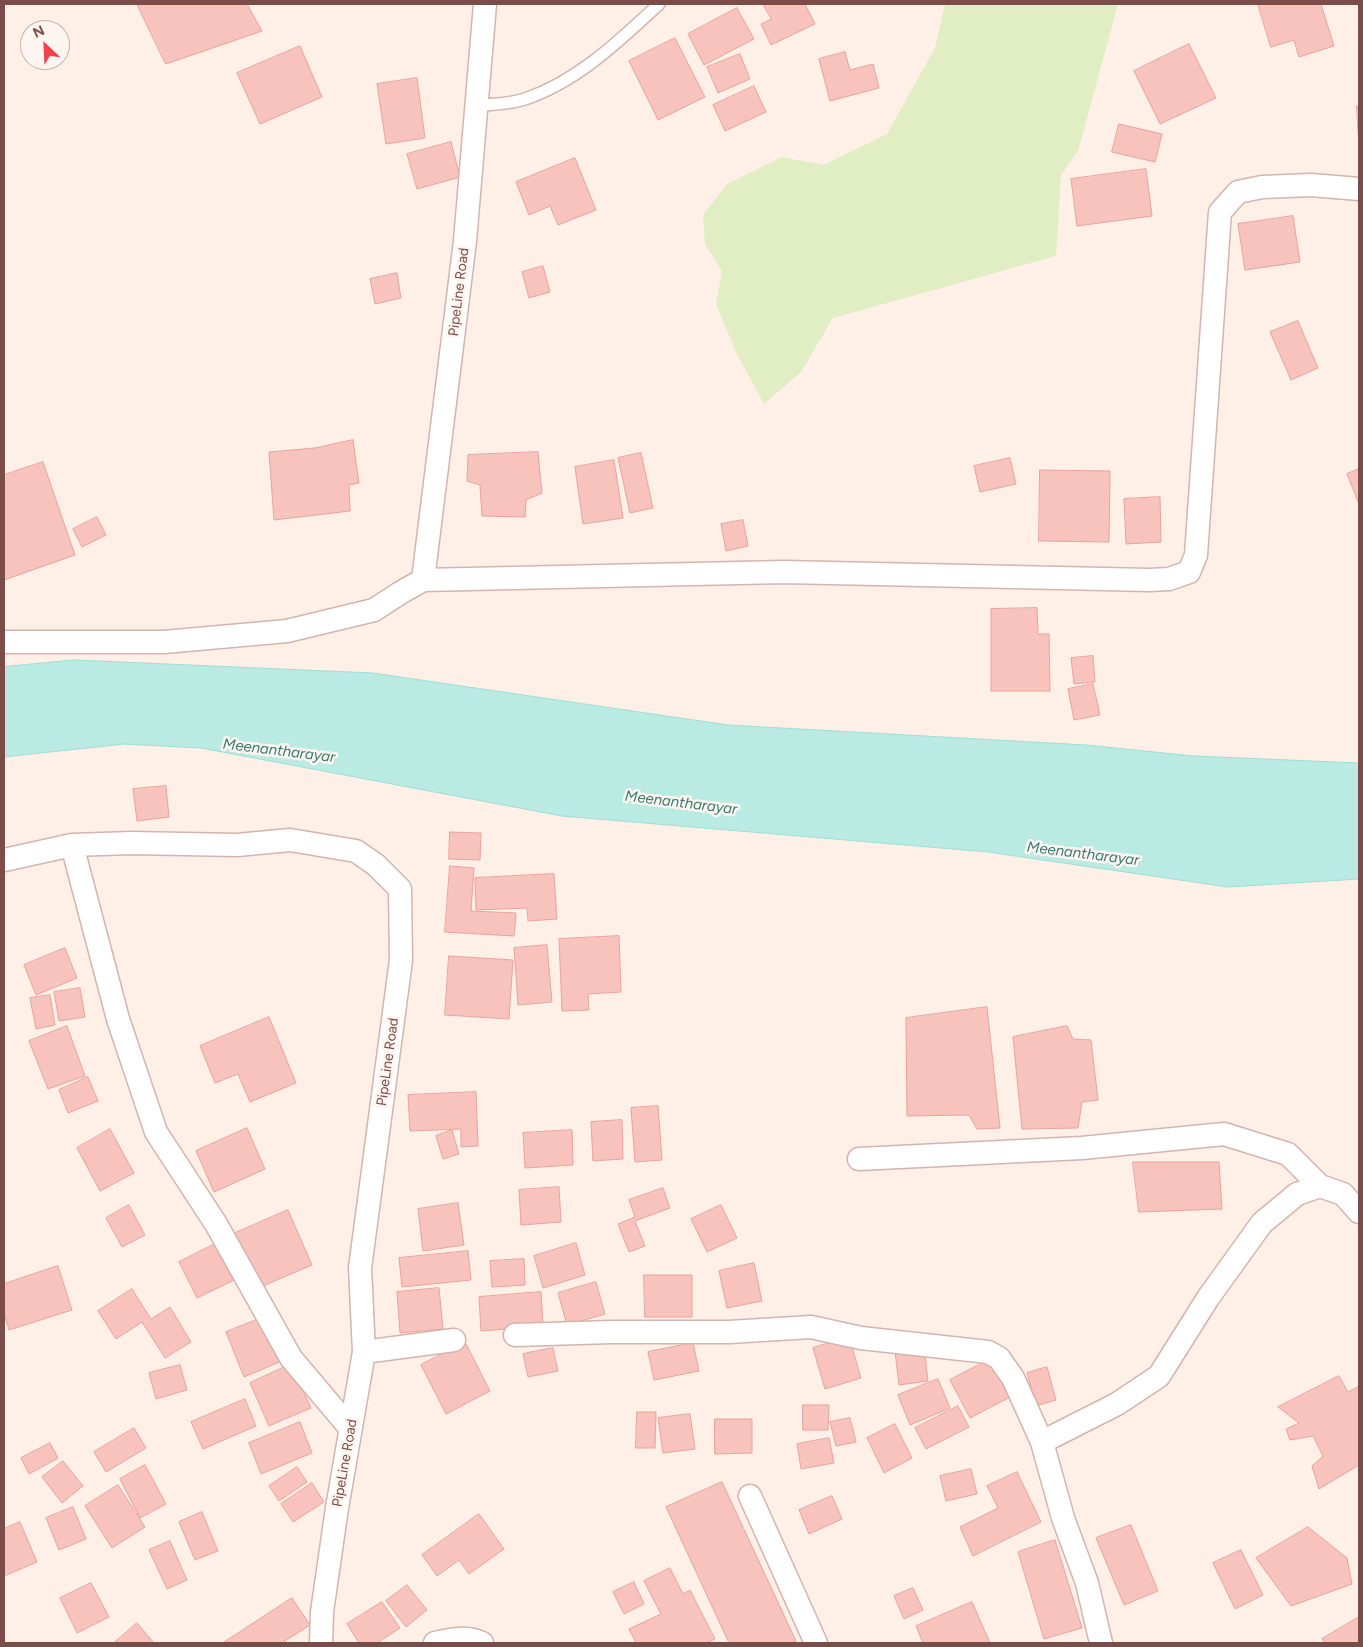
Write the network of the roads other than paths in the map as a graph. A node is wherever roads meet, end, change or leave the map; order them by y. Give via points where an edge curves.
1 (485, 4) edge
2 (659, 4) edge
3 (476, 106) junction
4 (1359, 189) edge
5 (424, 580) junction
6 (4, 642) edge
7 (72, 845) junction
8 (4, 860) edge
9 (860, 1159) dead end
10 (1320, 1186) junction
11 (1359, 1212) edge
12 (515, 1335) dead end
13 (454, 1340) dead end
14 (364, 1352) junction
15 (350, 1428) junction
16 (1042, 1442) junction
17 (750, 1496) dead end
18 (322, 1643) edge
19 (436, 1643) edge
20 (482, 1643) edge
21 (816, 1643) edge
22 (1101, 1643) edge

1 - 3 street, PipeLine Road
2 - 3 lane via 573,77 524,100
3 - 5 street, PipeLine Road via 465,241
4 - 5 street via 1311,185 1262,187 1238,192 1220,212 1196,554 1190,572 1169,579 1150,580 784,572
5 - 6 street via 374,610 287,631 164,642
7 - 8 street, PipeLine Road
7 - 14 street, PipeLine Road via 132,842 237,845 290,840 356,851 400,889 401,960 360,1268
7 - 15 street via 118,1019 156,1132 216,1224 291,1358
9 - 10 street via 1082,1148 1224,1134 1288,1154
10 - 11 street via 1343,1194
10 - 16 street via 1297,1194 1262,1223 1158,1376 1117,1404
12 - 16 street via 729,1332 812,1326 862,1338 988,1352 999,1358 1013,1378
13 - 14 street
14 - 15 street, PipeLine Road
15 - 18 street, PipeLine Road via 322,1612
16 - 22 street via 1063,1518 1087,1583
17 - 21 street
19 - 20 street via 455,1638

